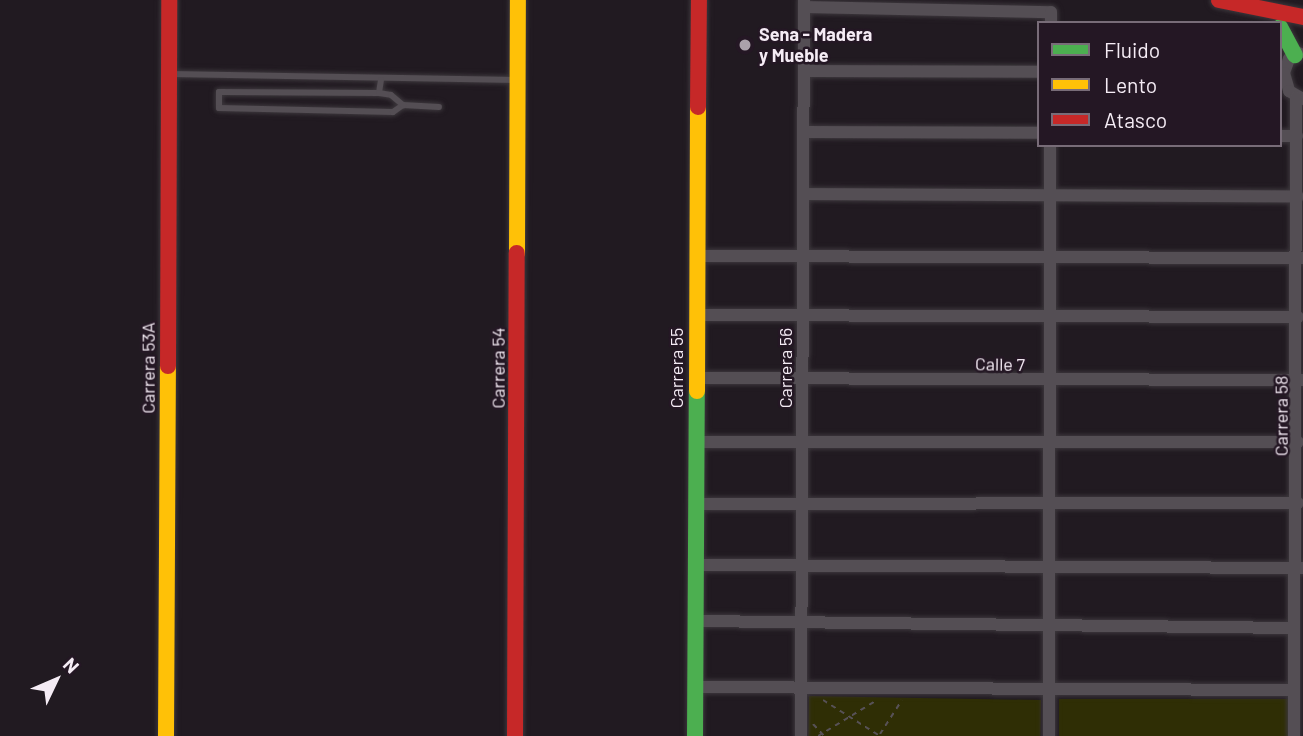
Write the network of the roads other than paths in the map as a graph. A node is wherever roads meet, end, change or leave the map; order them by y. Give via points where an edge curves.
1 (169, 0) edge
2 (518, 0) edge
3 (699, 0) edge
4 (1207, 0) edge
5 (1219, 0) edge
6 (804, 4) edge
7 (922, 5) edge
8 (1303, 17) edge
9 (1051, 18) edge
10 (1269, 21) edge
11 (1282, 30) edge
12 (1299, 53) edge
13 (804, 71) junction
14 (1037, 72) edge
15 (1282, 73) edge
16 (168, 74) junction
17 (381, 80) junction
18 (519, 80) junction
19 (379, 93) junction
20 (1299, 98) edge
21 (403, 105) junction
22 (439, 107) dead end
23 (803, 132) junction
24 (1037, 132) edge
25 (1282, 136) edge
26 (1297, 136) junction
27 (1050, 147) edge
28 (803, 194) junction
29 (1050, 197) junction
30 (1298, 197) junction
31 (696, 256) junction
32 (1050, 256) junction
33 (803, 257) junction
34 (1300, 258) edge
35 (696, 314) junction
36 (803, 314) junction
37 (1298, 317) junction
38 (1050, 318) junction
39 (695, 378) junction
40 (802, 379) junction
41 (1301, 380) edge
42 (1050, 382) junction
43 (802, 440) junction
44 (695, 442) junction
45 (1298, 442) junction
46 (1050, 444) junction
47 (802, 502) junction
48 (1298, 503) junction
49 (695, 504) junction
50 (1050, 505) junction
51 (696, 565) junction
52 (802, 566) junction
53 (1049, 566) junction
54 (1298, 568) edge
55 (696, 621) junction
56 (801, 621) junction
57 (1049, 627) junction
58 (1293, 628) junction
59 (695, 687) junction
60 (801, 687) junction
61 (1049, 688) junction
62 (1294, 690) junction
63 (166, 736) edge
64 (515, 736) edge
65 (695, 736) edge
66 (801, 736) edge
67 (1049, 736) edge
68 (1294, 736) edge

1 - 16 main road, Carrera 53A
2 - 18 main road, Carrera 54
3 - 31 main road, Carrera 55
4 - 10 main road
5 - 8 main road
6 - 7 street
6 - 13 street, Carrera 56
7 - 9 street
11 - 12 main road
12 - 15 street
13 - 14 street
13 - 23 street, Carrera 56
15 - 20 street
16 - 17 lane
16 - 63 main road, Carrera 53A
17 - 18 lane
17 - 19 lane
18 - 64 main road, Carrera 54
19 - 21 lane via 391,95
19 - 21 lane via 219,92 219,108 393,112
20 - 26 street, Carrera 58
21 - 22 lane
23 - 24 street
23 - 28 street, Carrera 56
25 - 26 street
26 - 30 street, Carrera 58
27 - 29 street
28 - 29 street
28 - 33 street, Carrera 56
29 - 30 street
29 - 32 street
30 - 34 street, Carrera 58
31 - 33 street
31 - 35 main road, Carrera 55
32 - 33 street
32 - 34 street
32 - 38 street
33 - 36 street, Carrera 56
34 - 37 street, Carrera 58
35 - 36 street
35 - 39 main road, Carrera 55
36 - 38 street
36 - 40 street, Carrera 56
37 - 38 street
37 - 41 street, Carrera 58
38 - 42 street
39 - 40 street, Calle 7
39 - 44 main road, Carrera 55
40 - 42 street, Calle 7
40 - 43 street, Carrera 56
41 - 42 street, Calle 7
41 - 45 street, Carrera 58
42 - 46 street
43 - 44 street
43 - 46 street
43 - 47 street, Carrera 56
44 - 49 main road, Carrera 55
45 - 46 street
45 - 48 street, Carrera 58
46 - 50 street
47 - 49 street
47 - 50 street
47 - 52 street, Carrera 56
48 - 50 street
48 - 54 street, Carrera 58
49 - 51 main road, Carrera 55
50 - 53 street
51 - 52 street
51 - 55 main road, Carrera 55
52 - 53 street
52 - 56 street, Carrera 56
53 - 54 street
53 - 57 street
54 - 58 street, Carrera 58
55 - 56 street
55 - 59 main road, Carrera 55
56 - 57 street
56 - 60 street, Carrera 56
57 - 58 street
57 - 61 street
58 - 62 street, Carrera 58
59 - 60 street
59 - 65 main road, Carrera 55
60 - 61 street
60 - 66 street, Carrera 56
61 - 62 street
61 - 67 street
62 - 68 street, Carrera 58

